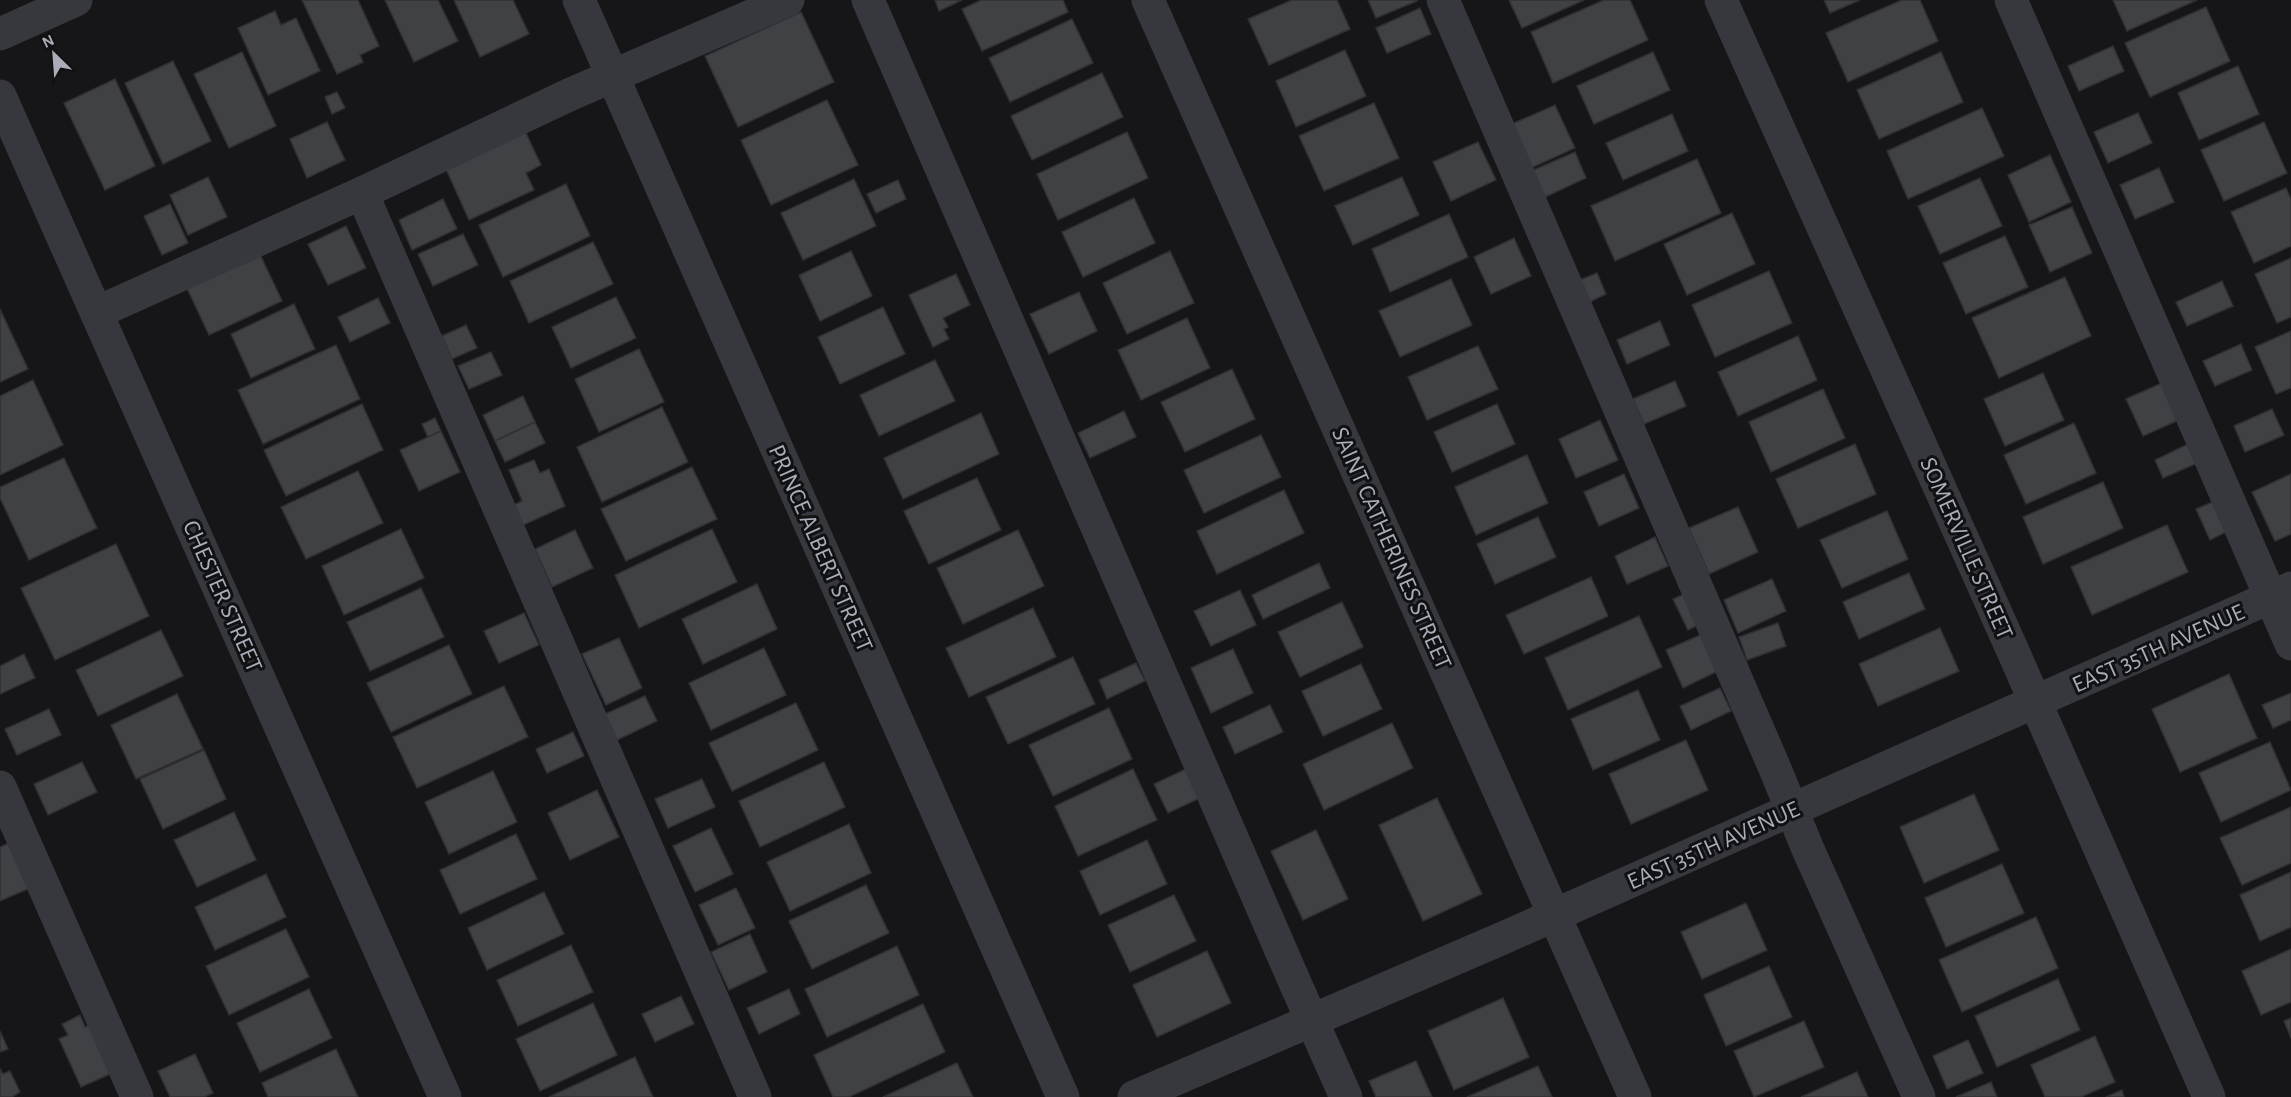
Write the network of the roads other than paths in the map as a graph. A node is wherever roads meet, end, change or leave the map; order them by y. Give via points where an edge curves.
1 (76, 0) edge
2 (579, 0) edge
3 (788, 0) edge
4 (868, 0) edge
5 (1148, 0) edge
6 (1443, 0) edge
7 (1721, 0) edge
8 (2011, 0) edge
9 (0, 34) edge
10 (612, 75) junction
11 (0, 96) edge
12 (362, 193) junction
13 (98, 312) junction
14 (2281, 593) edge
15 (2291, 644) edge
16 (2035, 702) junction
17 (0, 787) edge
18 (1792, 810) junction
19 (1554, 915) junction
20 (1312, 1020) junction
21 (137, 1097) edge
22 (445, 1097) edge
23 (755, 1097) edge
24 (1063, 1097) edge
25 (1134, 1097) edge
26 (1346, 1097) edge
27 (1635, 1097) edge
28 (1919, 1097) edge
29 (2209, 1097) edge

1 - 9 street
2 - 10 street, PRINCE ALBERT STREET
3 - 10 street
4 - 20 street
5 - 19 street, SAINT CATHERINES STREET
6 - 18 street
7 - 16 street, SOMERVILLE STREET
8 - 14 street
10 - 12 street
10 - 24 street, PRINCE ALBERT STREET
11 - 13 street, CHESTER STREET
12 - 13 street
12 - 23 street
13 - 22 street, CHESTER STREET
14 - 15 street
14 - 16 street, EAST 35TH AVENUE
16 - 18 street, EAST 35TH AVENUE
16 - 29 street, SOMERVILLE STREET
17 - 21 street
18 - 19 street, EAST 35TH AVENUE
18 - 28 street
19 - 20 street, EAST 35TH AVENUE
19 - 27 street, SAINT CATHERINES STREET
20 - 25 street, EAST 35TH AVENUE
20 - 26 street

